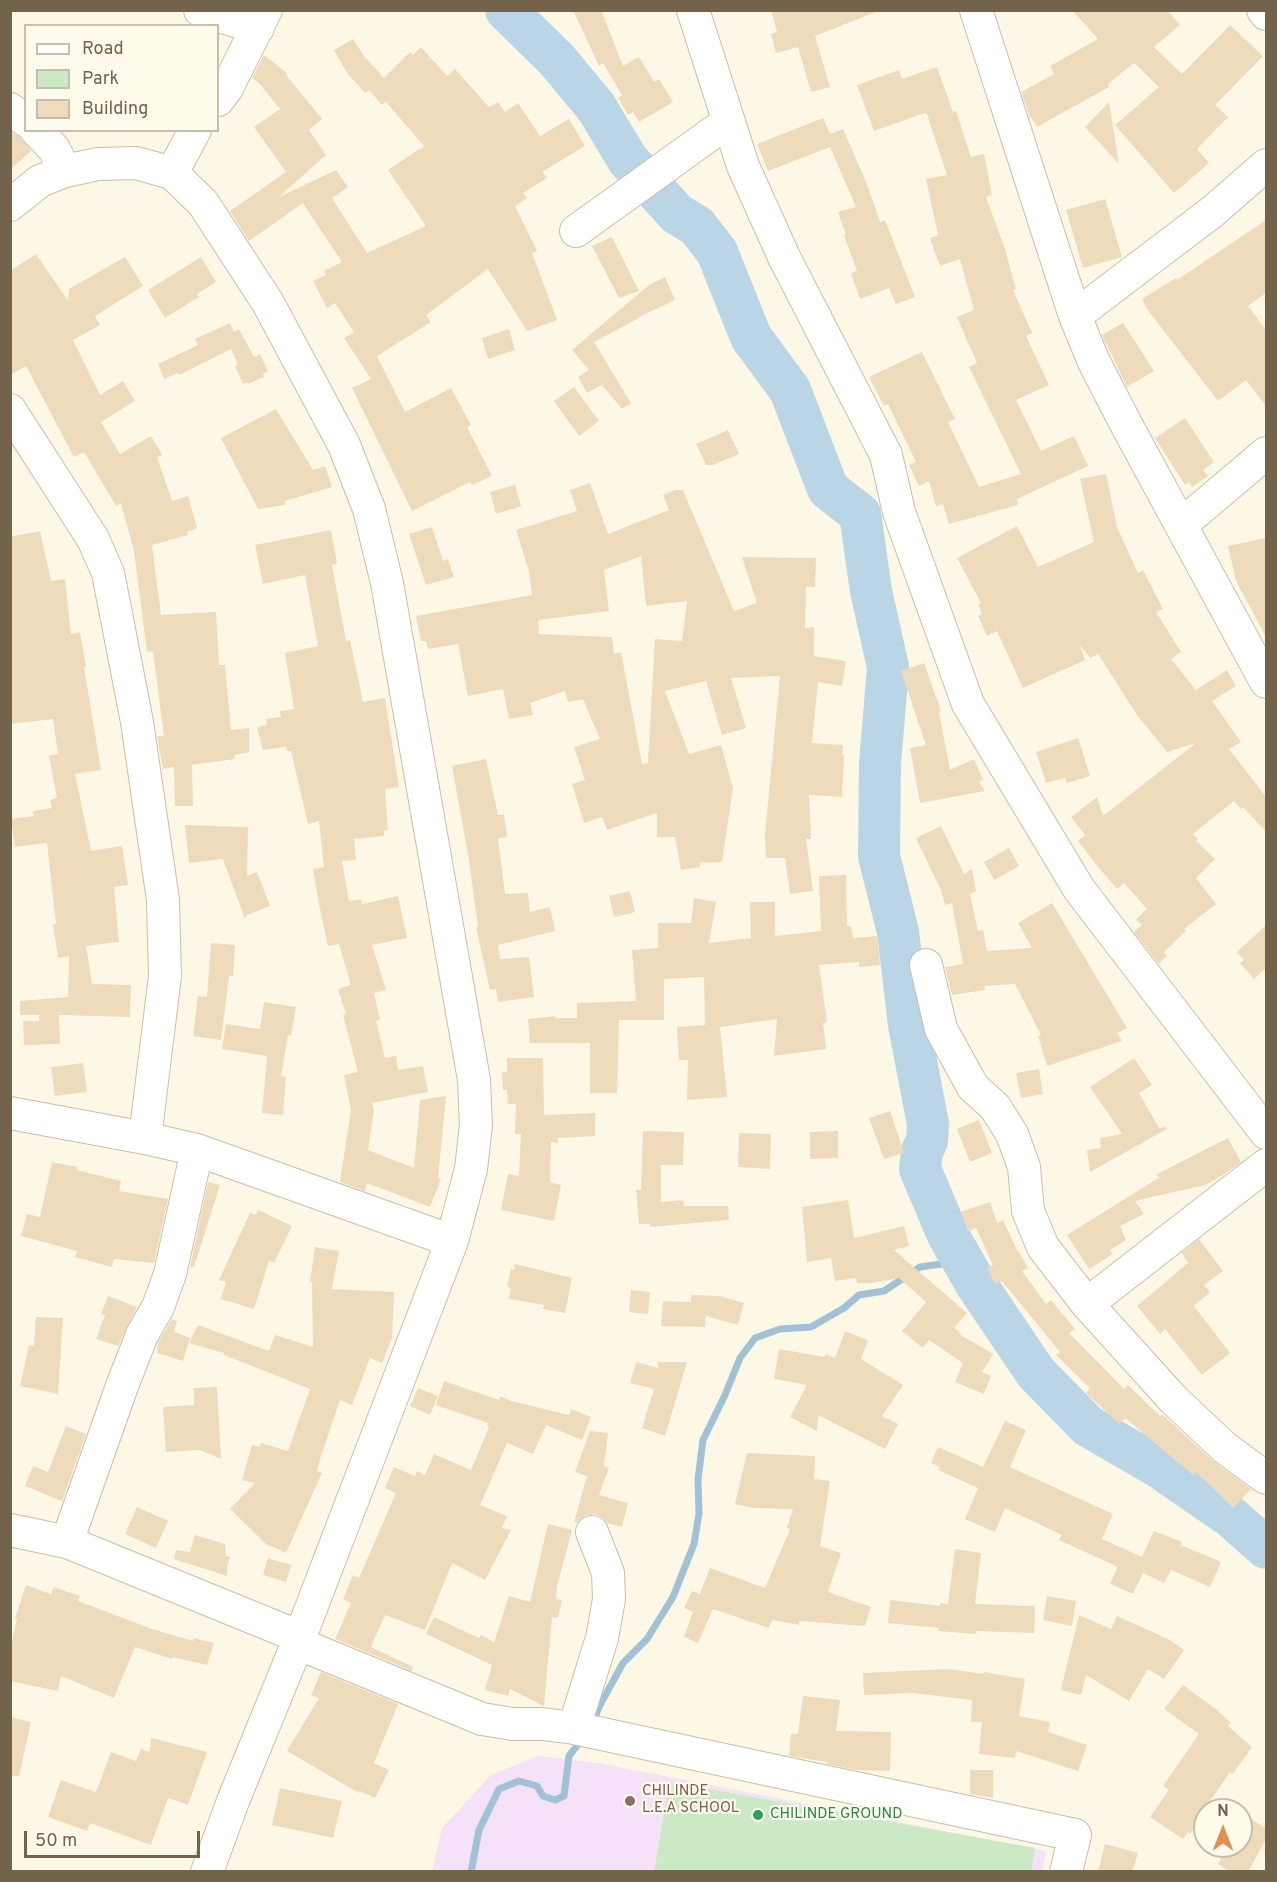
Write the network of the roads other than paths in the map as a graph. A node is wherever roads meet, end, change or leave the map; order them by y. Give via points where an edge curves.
1 (200, 10) edge
2 (693, 10) edge
3 (976, 10) edge
4 (1263, 10) edge
5 (1266, 14) edge
6 (262, 19) edge
7 (219, 99) edge
8 (10, 109) edge
9 (24, 120) edge
10 (729, 121) junction
11 (38, 132) edge
12 (194, 132) edge
13 (1266, 165) edge
14 (65, 171) junction
15 (172, 173) junction
16 (10, 205) edge
17 (576, 231) dead end
18 (1075, 316) junction
19 (10, 410) edge
20 (1266, 453) edge
21 (1181, 525) junction
22 (1266, 682) edge
23 (926, 965) dead end
24 (10, 1113) edge
25 (1266, 1133) edge
26 (145, 1138) junction
27 (197, 1150) junction
28 (1266, 1165) edge
29 (452, 1241) junction
30 (1088, 1304) junction
31 (1266, 1478) edge
32 (10, 1530) edge
33 (592, 1532) dead end
34 (67, 1542) junction
35 (299, 1640) junction
36 (574, 1728) junction
37 (207, 1872) edge
38 (1066, 1872) edge

1 - 6 street
2 - 10 street
3 - 18 street
4 - 5 street
6 - 7 street
8 - 9 street
10 - 17 street
10 - 25 street via 743,166 784,257 886,455 899,512 968,704 1079,889
11 - 14 street via 54,149
12 - 15 street
13 - 18 street via 1212,212
14 - 15 street via 98,164 136,163
14 - 16 street via 40,181
15 - 29 street via 203,203 267,303 344,445 369,509 387,583 474,1080 476,1125 471,1169
18 - 21 street via 1094,362
19 - 26 street via 93,539 108,573 137,722 163,900 165,976
20 - 21 street
21 - 22 street
23 - 30 street via 941,1029 973,1088 995,1107 1012,1134 1024,1167 1028,1211 1043,1247
24 - 26 street
26 - 27 street
27 - 29 street
27 - 34 street via 170,1274 122,1386
28 - 30 street
29 - 35 street
30 - 31 street via 1173,1399 1225,1449
32 - 34 street
33 - 36 street via 608,1573 609,1599 602,1638
34 - 35 street
35 - 36 street via 482,1719
35 - 37 street
36 - 38 street via 1075,1835

